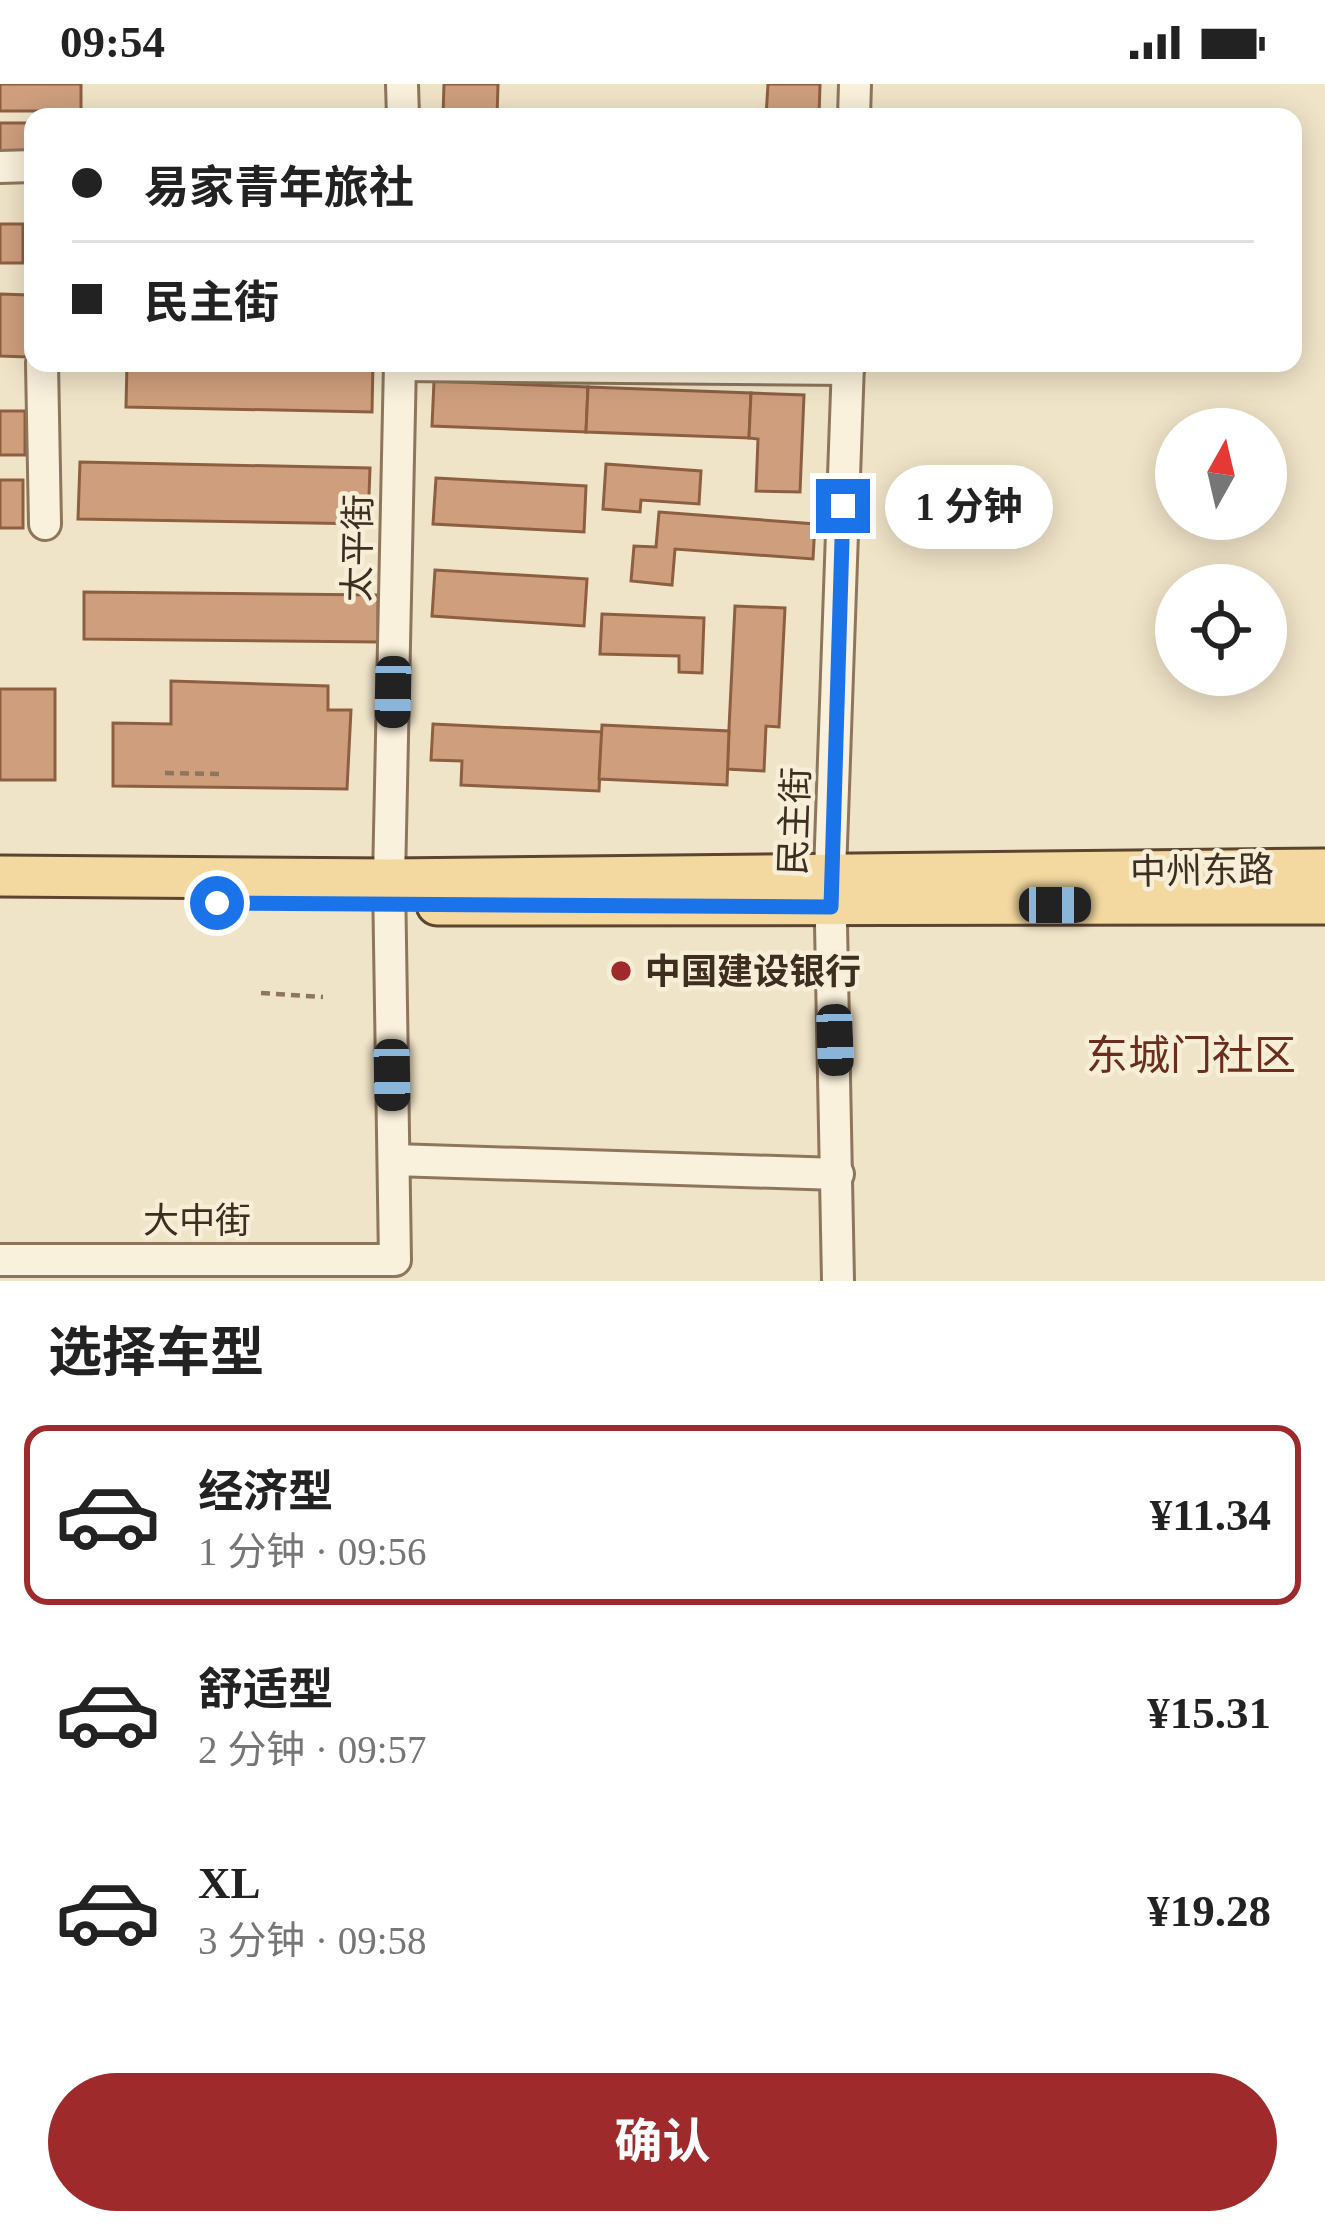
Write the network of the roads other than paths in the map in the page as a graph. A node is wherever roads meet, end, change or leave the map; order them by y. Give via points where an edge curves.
1 (42, 372) edge
2 (400, 372) edge
3 (848, 372) edge
4 (45, 524) dead end
5 (1325, 868) edge
6 (0, 876) edge
7 (831, 890) junction
8 (389, 892) junction
9 (0, 902) edge
10 (1325, 904) edge
11 (394, 1160) junction
12 (838, 1174) junction
13 (0, 1260) edge
14 (395, 1260) joint
15 (330, 1269) edge
16 (838, 1281) edge

1 - 4 street
2 - 8 street, 太平街
3 - 7 street, 民主街
5 - 7 main road, 中州东路
6 - 8 main road, 中州东路
7 - 8 main road, 中州东路
7 - 10 main road, 中州东路
7 - 12 street, 民主街
8 - 9 main road, 中州东路
8 - 11 street, 太平街
11 - 12 street
11 - 14 street, 太平街
12 - 16 street, 民主街
13 - 15 street, 大中街
14 - 15 street, 大中街

